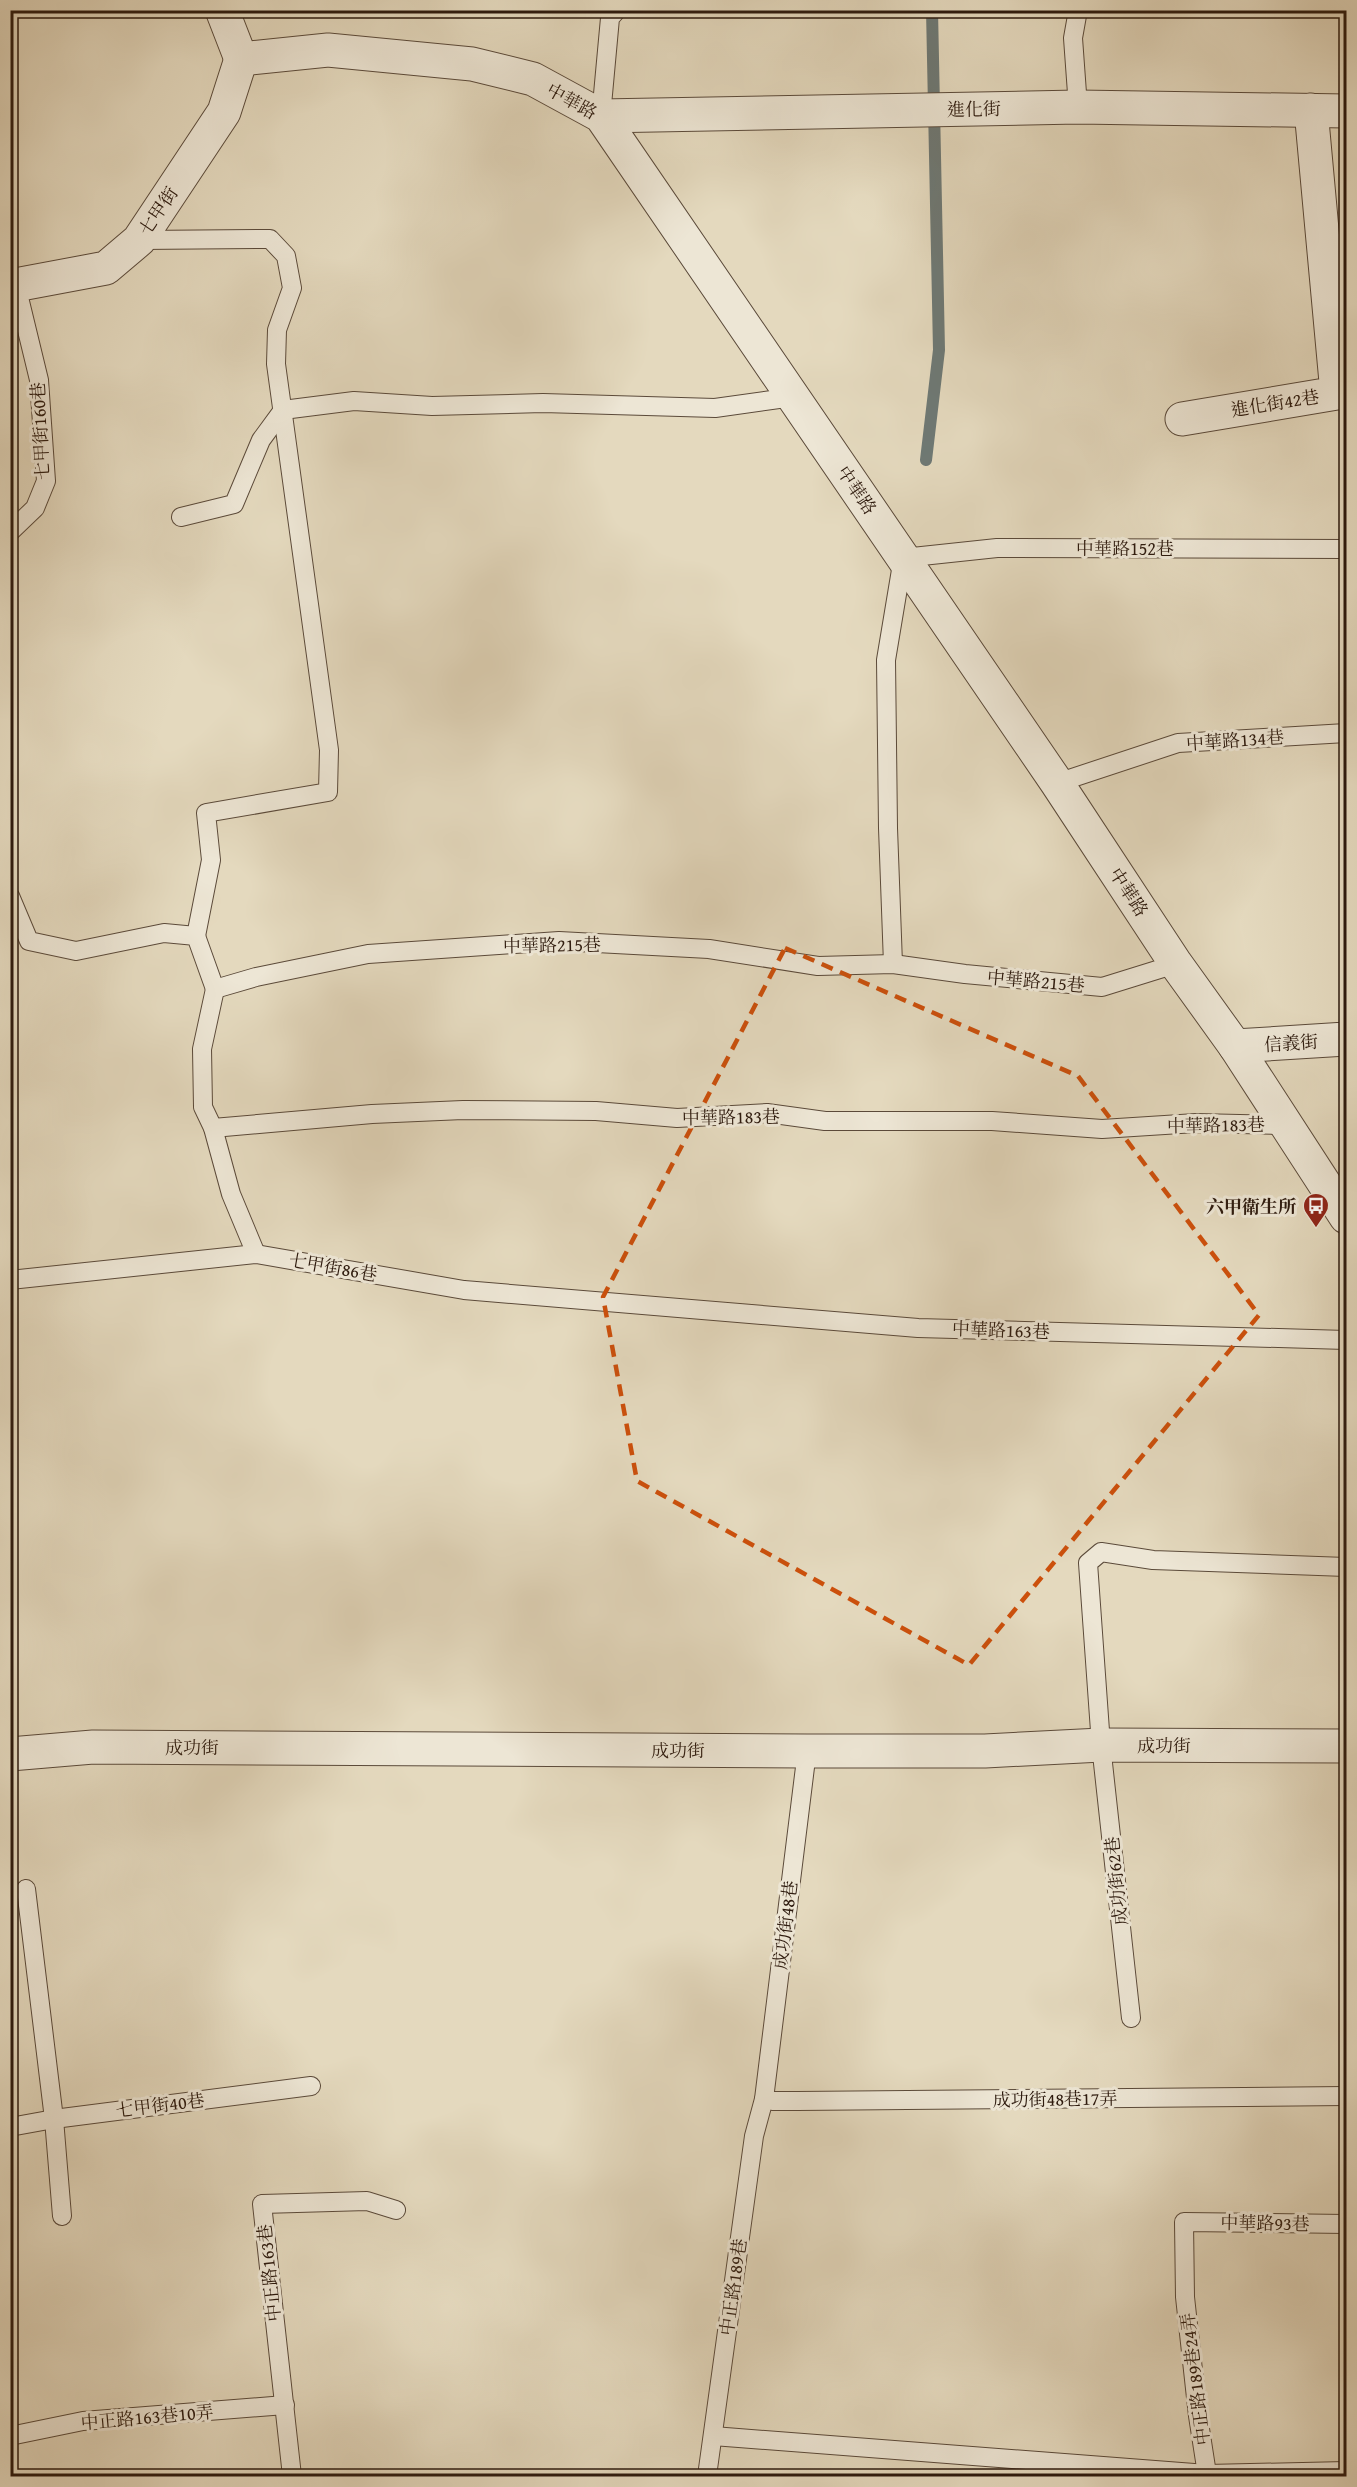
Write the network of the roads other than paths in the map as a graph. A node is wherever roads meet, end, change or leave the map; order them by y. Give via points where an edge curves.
1 (222, 10) edge
2 (616, 10) edge
3 (1078, 10) edge
4 (241, 58) junction
5 (1078, 107) junction
6 (1311, 110) junction
7 (1347, 111) edge
8 (601, 116) junction
9 (139, 240) junction
10 (13, 286) edge
11 (793, 397) junction
12 (283, 410) junction
13 (1182, 419) dead end
14 (181, 517) dead end
15 (10, 532) edge
16 (1347, 549) edge
17 (903, 558) junction
18 (1347, 733) edge
19 (1057, 783) junction
20 (10, 896) edge
21 (196, 936) junction
22 (893, 964) junction
23 (1176, 964) junction
24 (214, 989) junction
25 (1347, 1039) edge
26 (1235, 1046) junction
27 (1286, 1125) junction
28 (213, 1128) junction
29 (1347, 1217) edge
30 (256, 1254) junction
31 (10, 1280) edge
32 (656, 1305) joint
33 (1347, 1340) edge
34 (1347, 1567) edge
35 (1101, 1745) junction
36 (1347, 1746) edge
37 (807, 1751) junction
38 (10, 1754) edge
39 (26, 1889) dead end
40 (1131, 2018) dead end
41 (311, 2086) dead end
42 (1347, 2096) edge
43 (764, 2098) junction
44 (54, 2119) junction
45 (10, 2127) edge
46 (396, 2210) dead end
47 (62, 2216) dead end
48 (1184, 2222) joint
49 (1347, 2224) edge
50 (285, 2405) junction
51 (10, 2436) edge
52 (713, 2436) junction
53 (1347, 2471) edge
54 (1207, 2474) junction
55 (292, 2476) edge
56 (707, 2476) edge

1 - 4 street
2 - 8 lane via 610,18
3 - 5 lane via 1073,38
4 - 8 street, 中華路 via 328,50 472,64 533,79
4 - 9 street, 七甲街 via 224,112
5 - 6 street, 進化街
5 - 8 street, 進化街
6 - 7 street, 進化街
6 - 13 street, 進化街42巷 via 1337,393
8 - 11 street, 中華路
9 - 10 street, 七甲街 via 106,268
9 - 12 lane via 270,239 286,256 292,288 277,330 276,364
10 - 15 lane, 七甲街160巷 via 39,380 46,481 35,508
11 - 12 lane via 715,408 432,406 354,401
11 - 17 street, 中華路
12 - 14 lane via 261,440 234,504
12 - 21 lane via 329,750 328,792 206,813 211,860
16 - 17 lane, 中華路152巷 via 997,548
17 - 19 street, 中華路
17 - 22 lane via 886,660
18 - 19 lane, 中華路134巷 via 1178,743
19 - 23 street, 中華路
20 - 21 lane via 29,941 76,951 164,933
21 - 24 lane
22 - 23 lane, 中華路215巷 via 1102,987
22 - 24 lane, 中華路215巷 via 818,966 710,949 559,941 368,954
23 - 26 street, 中華路
24 - 28 lane via 202,1050 203,1107
25 - 26 street, 信義街
26 - 27 street, 中華路
27 - 28 lane, 中華路183巷 via 1102,1129 992,1120 825,1121 767,1113 677,1118 596,1111 463,1110
27 - 29 street, 中華路
28 - 30 lane via 231,1194
30 - 31 lane, 七甲街86巷
30 - 32 lane, 七甲街86巷 via 464,1290
32 - 33 lane, 中華路163巷 via 918,1328
34 - 35 lane, 成功街62巷 via 1153,1560 1101,1552 1088,1563
35 - 36 street, 成功街
35 - 37 street, 成功街 via 985,1751
35 - 40 lane, 成功街62巷
37 - 38 street, 成功街 via 93,1747
37 - 43 lane, 成功街48巷
39 - 44 lane
41 - 44 lane, 七甲街40巷
42 - 43 lane, 成功街48巷17弄 via 797,2101
43 - 52 lane, 中正路189巷 via 754,2136
44 - 45 lane, 七甲街40巷
44 - 47 lane
46 - 50 lane, 中正路163巷 via 367,2201 262,2204
48 - 49 lane, 中華路93巷
48 - 54 lane, 中正路189巷24弄 via 1185,2297
50 - 51 lane, 中正路163巷10弄 via 83,2421
50 - 55 lane, 中正路163巷
52 - 54 lane, 中正路189巷24弄
52 - 56 lane, 中正路189巷
53 - 54 lane

